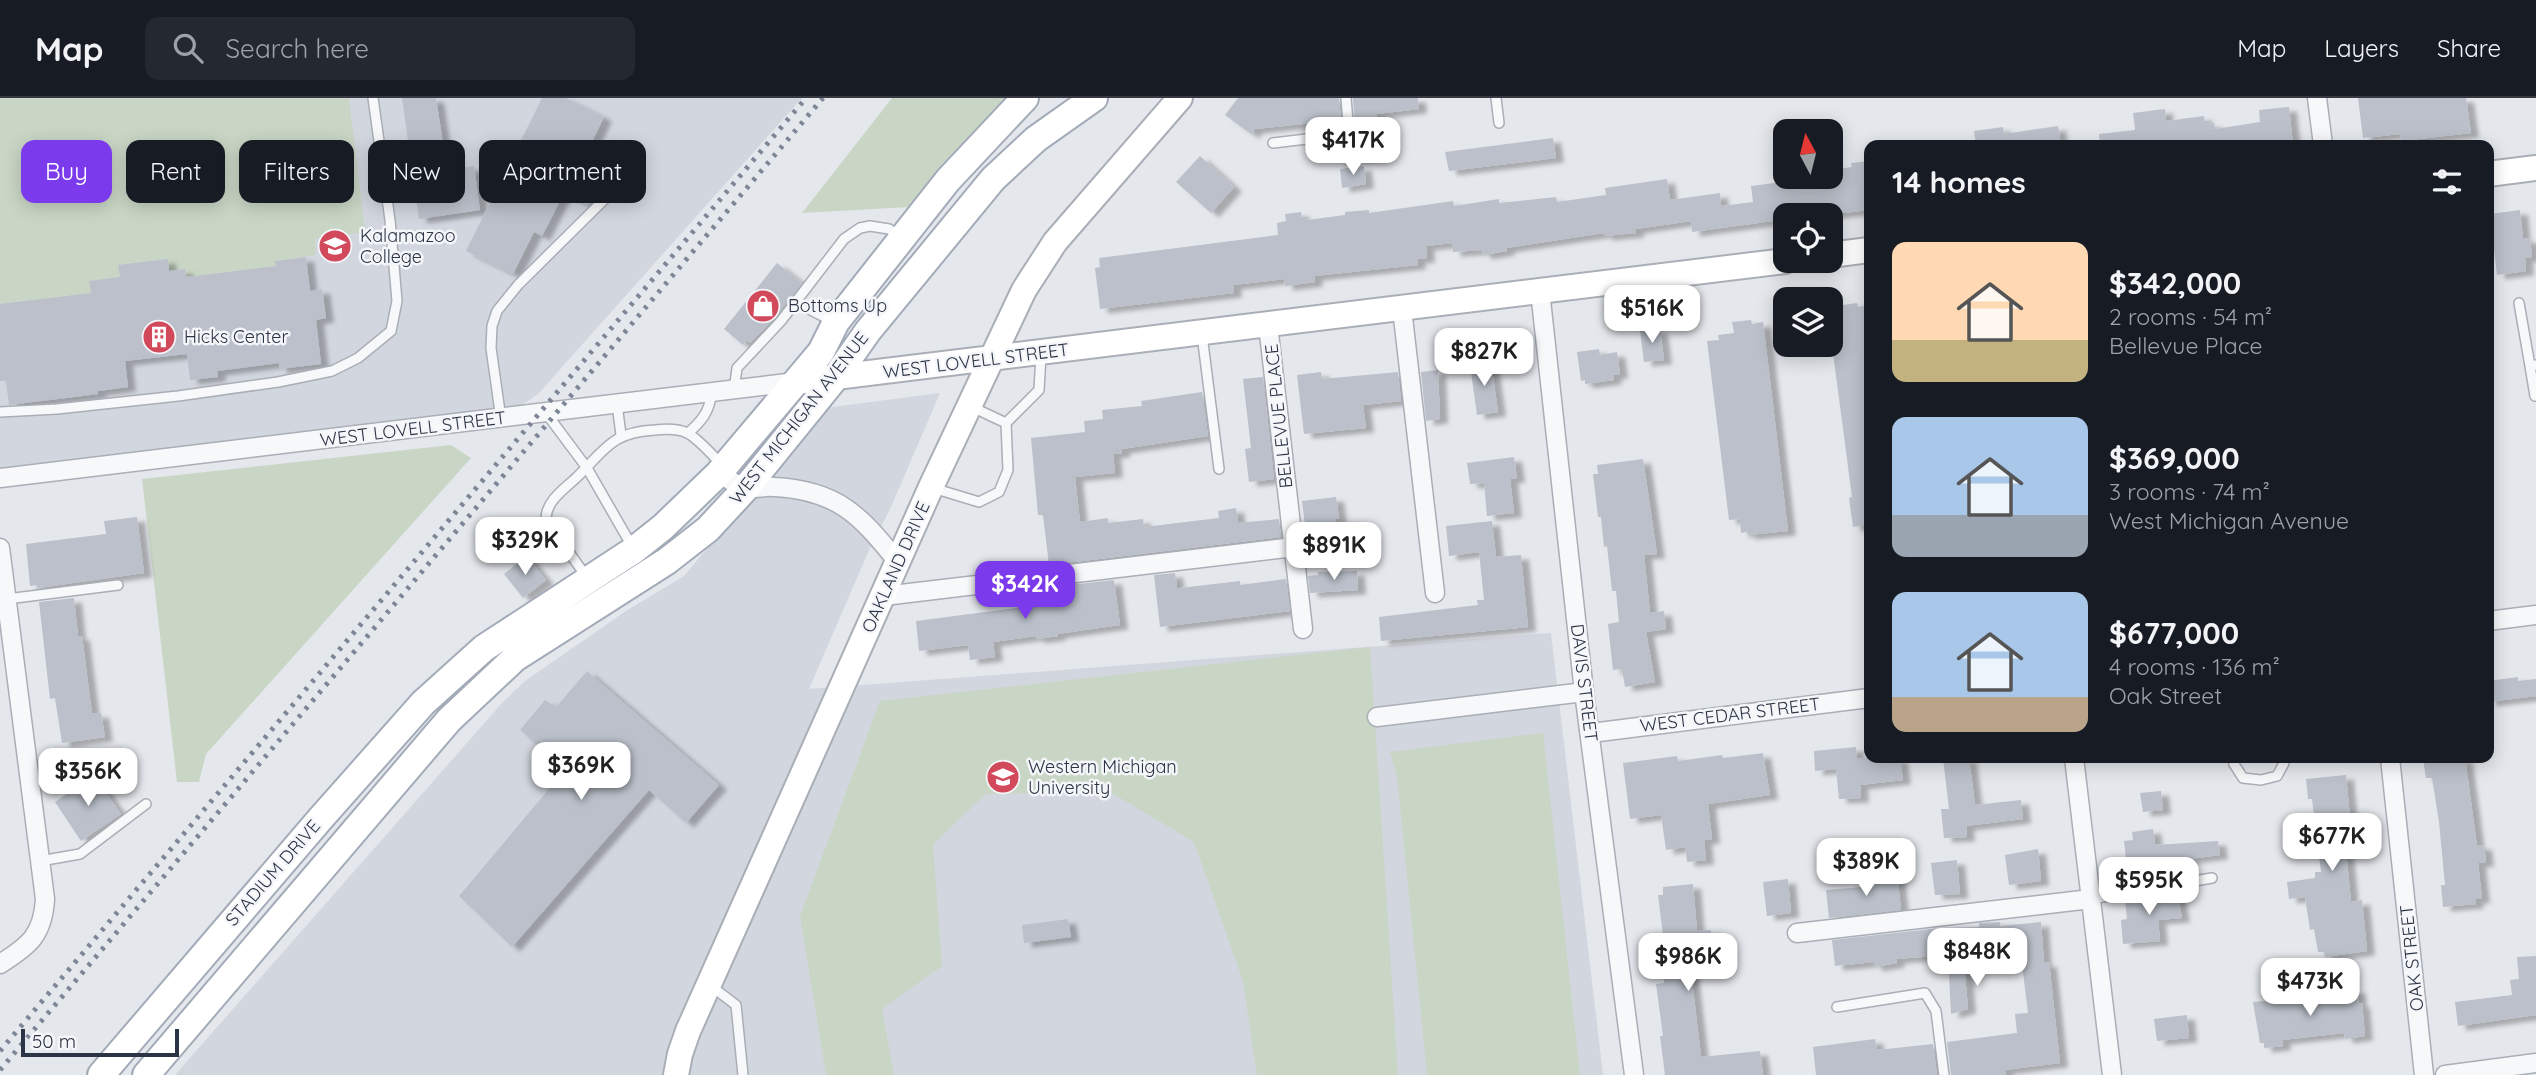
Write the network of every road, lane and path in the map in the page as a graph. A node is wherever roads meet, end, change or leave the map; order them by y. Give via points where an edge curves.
1 (373, 98) edge
2 (1024, 98) edge
3 (1094, 98) edge
4 (1180, 98) edge
5 (1346, 98) edge
6 (1496, 98) edge
7 (2317, 98) edge
8 (1499, 123) dead end
9 (2322, 140) edge
10 (1273, 143) dead end
11 (2536, 168) edge
12 (2494, 173) edge
13 (601, 203) edge
14 (902, 238) junction
15 (1864, 251) edge
16 (1843, 253) edge
17 (1773, 262) edge
18 (1540, 291) junction
19 (795, 302) junction
20 (2519, 303) dead end
21 (1402, 309) junction
22 (836, 322) junction
23 (1268, 326) junction
24 (1202, 333) junction
25 (1041, 353) junction
26 (989, 359) junction
27 (2533, 365) edge
28 (835, 378) junction
29 (795, 382) junction
30 (734, 391) junction
31 (711, 394) junction
32 (2535, 396) edge
33 (617, 404) junction
34 (968, 405) junction
35 (0, 412) edge
36 (546, 413) junction
37 (501, 419) junction
38 (1006, 423) junction
39 (688, 433) junction
40 (621, 435) junction
41 (587, 468) junction
42 (1220, 469) dead end
43 (722, 470) junction
44 (0, 478) edge
45 (931, 487) junction
46 (745, 489) junction
47 (1350, 543) dead end
48 (0, 548) edge
49 (1294, 548) junction
50 (634, 550) junction
51 (897, 561) junction
52 (589, 580) junction
53 (118, 585) dead end
54 (1435, 593) dead end
55 (884, 596) junction
56 (7, 599) junction
57 (2536, 615) edge
58 (2494, 620) edge
59 (1303, 629) dead end
60 (450, 677) joint
61 (1584, 692) junction
62 (471, 699) joint
63 (1864, 699) edge
64 (1377, 717) dead end
65 (1591, 733) junction
66 (2075, 763) edge
67 (2234, 763) edge
68 (2284, 763) edge
69 (2391, 763) edge
70 (146, 804) dead end
71 (40, 861) junction
72 (2211, 878) dead end
73 (2091, 899) junction
74 (1797, 933) dead end
75 (0, 964) edge
76 (709, 985) junction
77 (1837, 1007) dead end
78 (2536, 1063) edge
79 (101, 1075) edge
80 (146, 1075) edge
81 (676, 1075) edge
82 (743, 1075) edge
83 (1634, 1075) edge
84 (1944, 1075) edge
85 (2112, 1075) edge
86 (2424, 1075) edge
87 (2445, 1075) edge

1 - 35 lane via 397,301 391,331 358,358 332,371 247,388
2 - 14 main road, WEST MICHIGAN AVENUE
3 - 28 main road, WEST MICHIGAN AVENUE via 1036,139 993,179 867,331
4 - 26 main road, OAKLAND DRIVE via 1055,242
5 - 10 lane via 1349,134
6 - 8 lane
7 - 9 street
11 - 12 main road
13 - 37 lane via 497,312 491,348
14 - 19 lane via 881,227 860,228 844,239
14 - 22 main road, WEST MICHIGAN AVENUE
15 - 16 main road
17 - 18 main road, WEST LOVELL STREET
18 - 21 main road, WEST LOVELL STREET
18 - 61 street, DAVIS STREET
19 - 22 lane
19 - 30 lane via 737,368
20 - 27 lane
21 - 23 main road, WEST LOVELL STREET
21 - 54 street
22 - 29 main road, WEST MICHIGAN AVENUE via 821,352
23 - 24 main road, WEST LOVELL STREET
23 - 49 street, BELLEVUE PLACE
24 - 25 main road, WEST LOVELL STREET
24 - 42 lane
25 - 26 main road, WEST LOVELL STREET
25 - 38 lane via 1039,390
26 - 28 main road, WEST LOVELL STREET
26 - 34 main road, OAKLAND DRIVE
27 - 32 lane
28 - 29 main road, WEST LOVELL STREET
28 - 46 main road, WEST MICHIGAN AVENUE
29 - 30 street, WEST LOVELL STREET
29 - 43 main road, WEST MICHIGAN AVENUE
30 - 31 street, WEST LOVELL STREET
31 - 33 street, WEST LOVELL STREET
31 - 39 lane via 704,418
33 - 36 street, WEST LOVELL STREET
33 - 40 lane
34 - 38 lane
34 - 45 main road, OAKLAND DRIVE
36 - 37 street, WEST LOVELL STREET
36 - 41 lane
37 - 44 street, WEST LOVELL STREET
38 - 45 lane via 1008,470 999,492 979,502
39 - 40 lane via 664,429
39 - 43 lane
40 - 41 lane
41 - 50 lane
41 - 52 lane via 545,512 546,520
43 - 46 street
43 - 50 main road, WEST MICHIGAN AVENUE
45 - 51 main road, OAKLAND DRIVE
46 - 51 street via 774,487 824,495 869,526
46 - 62 main road, WEST MICHIGAN AVENUE via 708,529 667,561 515,658
47 - 49 lane
48 - 56 street
49 - 55 street
49 - 59 street, BELLEVUE PLACE
50 - 52 main road, WEST MICHIGAN AVENUE
51 - 55 main road, OAKLAND DRIVE
52 - 60 main road, WEST MICHIGAN AVENUE via 484,648
53 - 56 lane
55 - 76 main road, OAKLAND DRIVE
56 - 71 street
57 - 58 street
60 - 79 main road, STADIUM DRIVE via 393,735
61 - 64 street
61 - 65 street, DAVIS STREET
62 - 80 main road, STADIUM DRIVE
63 - 65 street, WEST CEDAR STREET
65 - 83 street, DAVIS STREET
66 - 73 street
67 - 68 lane via 2243,778 2262,780 2277,776
69 - 86 street, OAK STREET
70 - 71 lane via 80,854
71 - 75 street via 45,899 40,929 23,950
72 - 73 lane
73 - 74 street
73 - 85 street
76 - 81 main road, OAKLAND DRIVE via 688,1031
76 - 82 lane via 736,1005
77 - 84 lane via 1925,993 1936,1011
78 - 87 street

